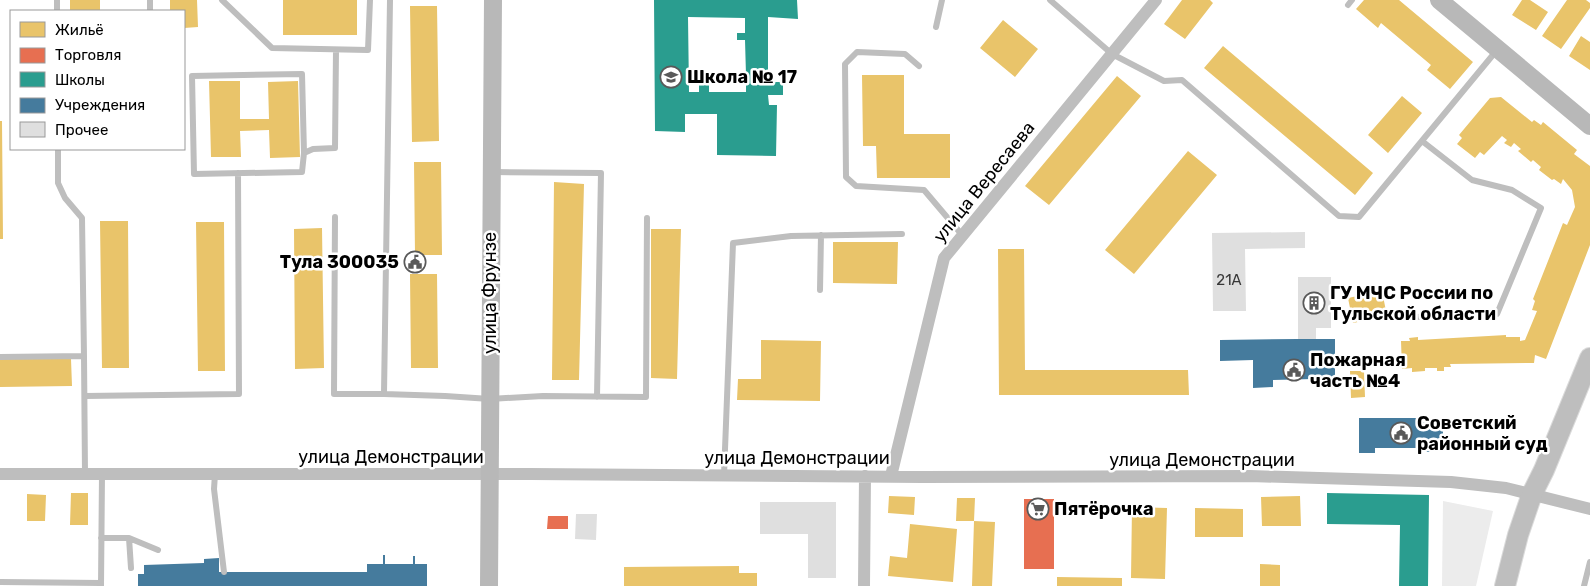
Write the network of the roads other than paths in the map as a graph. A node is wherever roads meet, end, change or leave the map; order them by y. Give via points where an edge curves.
1 (222, 0) edge
2 (370, 0) edge
3 (390, 0) edge
4 (493, 0) edge
5 (942, 0) edge
6 (1050, 0) edge
7 (1156, 0) edge
8 (1440, 0) edge
9 (936, 27) dead end
10 (336, 50) junction
11 (1498, 50) junction
12 (1112, 54) junction
13 (919, 66) dead end
14 (1590, 126) edge
15 (1422, 142) junction
16 (58, 150) edge
17 (304, 153) junction
18 (491, 172) junction
19 (238, 173) junction
20 (335, 217) dead end
21 (647, 218) dead end
22 (902, 234) dead end
23 (821, 235) junction
24 (962, 236) junction
25 (820, 290) dead end
26 (1415, 317) dead end
27 (84, 356) junction
28 (0, 357) edge
29 (1590, 358) edge
30 (384, 394) junction
31 (85, 396) junction
32 (597, 397) junction
33 (490, 399) junction
34 (0, 474) edge
35 (85, 474) junction
36 (102, 474) junction
37 (215, 474) junction
38 (490, 474) junction
39 (724, 475) junction
40 (865, 476) junction
41 (891, 476) junction
42 (1532, 494) junction
43 (1590, 509) edge
44 (101, 538) junction
45 (129, 538) junction
46 (158, 550) dead end
47 (1590, 562) edge
48 (131, 568) dead end
49 (224, 572) dead end
50 (0, 582) edge
51 (66, 584) edge
52 (101, 585) edge
53 (489, 586) edge
54 (864, 586) edge
55 (1505, 586) edge
56 (1584, 586) edge

1 - 10 lane via 272,48
2 - 10 lane via 368,50
3 - 30 lane
4 - 18 street, улица Фрунзе
5 - 9 lane
6 - 12 lane
7 - 12 street, улица Вересаева
8 - 11 street
10 - 17 lane via 335,148 313,149
11 - 14 street
11 - 15 lane
12 - 15 lane via 1164,82 1182,80 1339,216 1359,217
12 - 24 street, улица Вересаева
13 - 24 lane via 906,54 857,52 845,64 846,177 856,186 924,190
15 - 26 lane via 1472,180 1512,190 1541,208 1497,314
16 - 27 lane via 58,184 82,218
17 - 19 lane via 302,172
17 - 19 lane via 302,74 192,76 194,174
18 - 32 lane via 601,174
18 - 33 street, улица Фрунзе
19 - 31 lane via 239,394
20 - 30 lane via 334,394
21 - 32 lane via 646,397
22 - 23 lane
23 - 25 lane
23 - 39 lane via 733,243
24 - 41 street, улица Вересаева via 944,258
27 - 28 lane
27 - 31 lane
29 - 42 main road
30 - 33 lane
31 - 35 lane
32 - 33 lane
33 - 38 street, улица Фрунзе
34 - 35 street, улица Демонстрации
35 - 36 street, улица Демонстрации
36 - 37 street, улица Демонстрации
36 - 44 lane
37 - 38 street, улица Демонстрации
37 - 49 lane
38 - 39 street, улица Демонстрации
38 - 53 street, улица Фрунзе
39 - 40 street, улица Демонстрации
40 - 41 street, улица Демонстрации
40 - 54 street
41 - 42 street, улица Демонстрации via 1250,476 1452,482
42 - 43 street, улица Демонстрации
42 - 55 main road
44 - 45 lane
44 - 52 lane
45 - 46 lane
45 - 48 lane
47 - 56 lane
50 - 51 lane
51 - 52 lane

